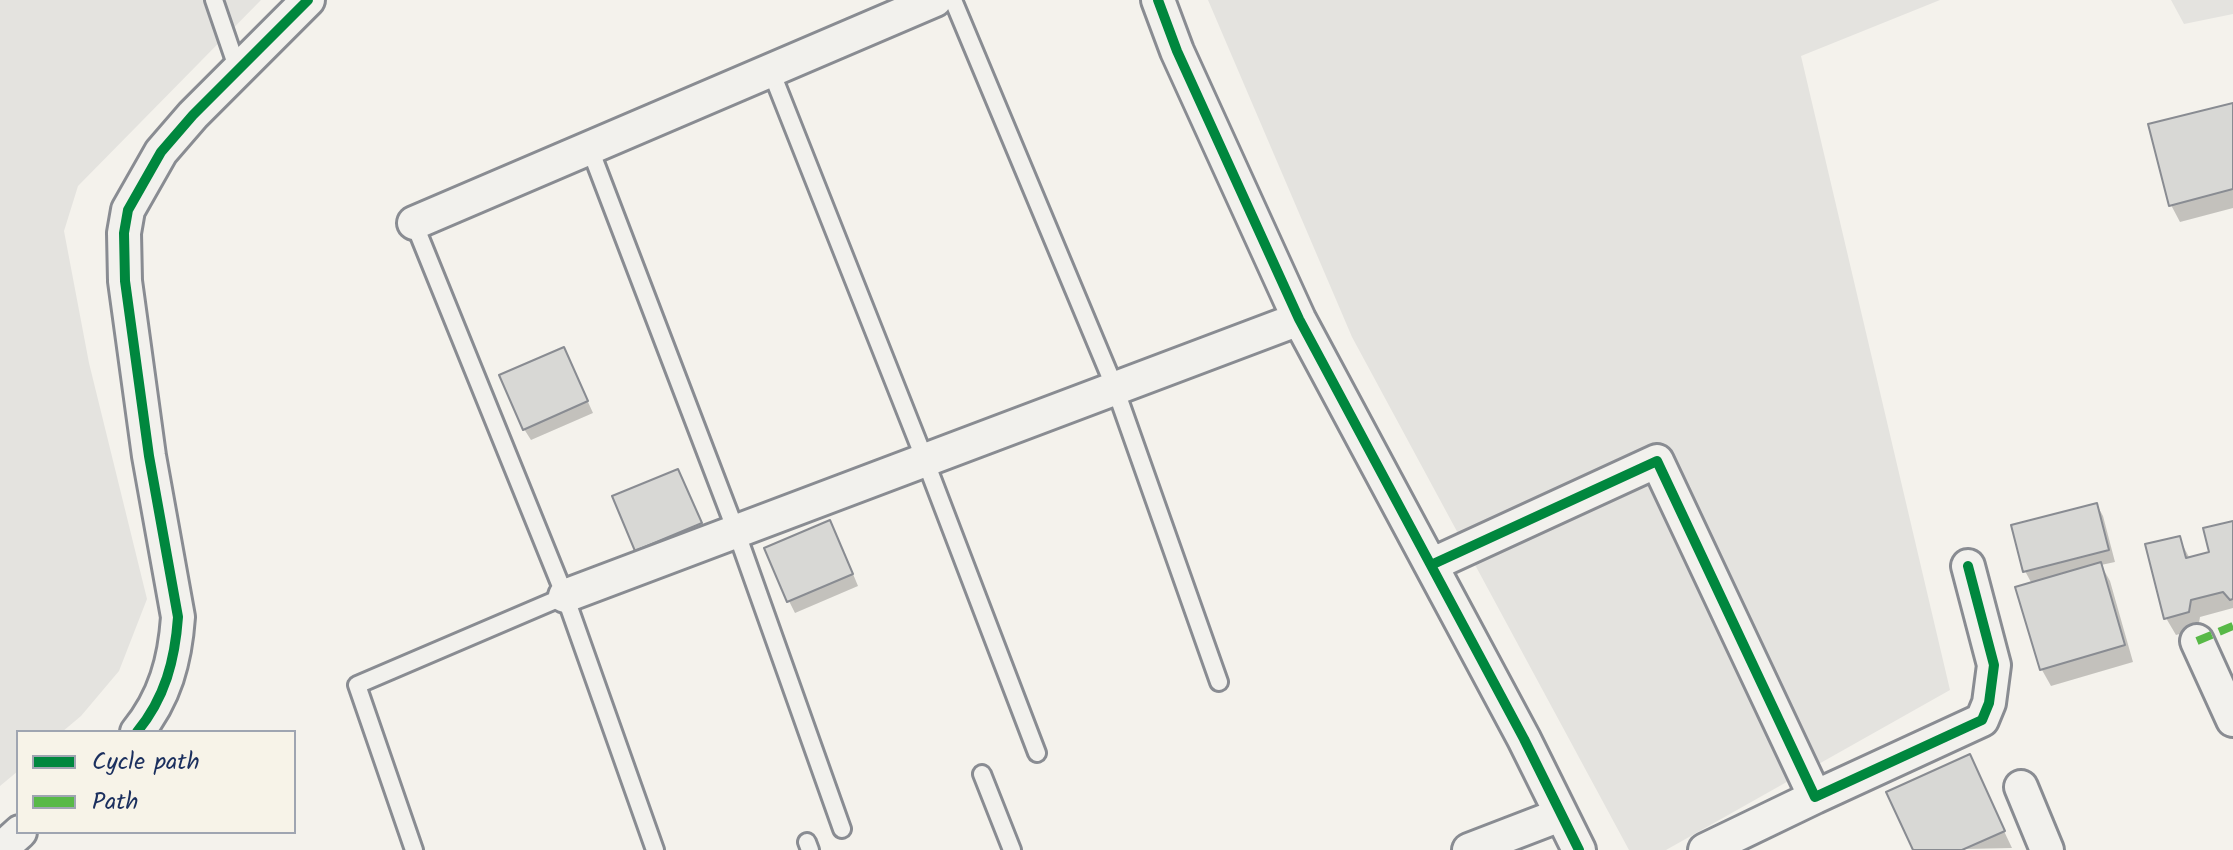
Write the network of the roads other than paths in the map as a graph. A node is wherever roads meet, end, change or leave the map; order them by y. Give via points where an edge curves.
1 (214, 0) edge
2 (308, 0) edge
3 (935, 0) edge
4 (953, 0) edge
5 (1158, 0) edge
6 (238, 70) junction
7 (771, 71) junction
8 (590, 149) junction
9 (414, 223) joint
10 (1299, 319) junction
11 (1115, 388) junction
12 (925, 460) junction
13 (736, 531) junction
14 (1431, 565) junction
15 (1968, 566) dead end
16 (565, 596) junction
17 (2197, 641) dead end
18 (1219, 682) dead end
19 (2233, 720) edge
20 (138, 730) edge
21 (1037, 753) dead end
22 (982, 774) dead end
23 (2021, 787) dead end
24 (1815, 797) junction
25 (1560, 815) junction
26 (842, 829) dead end
27 (18, 834) edge
28 (0, 850) edge
29 (414, 850) edge
30 (655, 850) edge
31 (1012, 850) edge
32 (1469, 850) edge
33 (1579, 850) edge
34 (1705, 850) edge
35 (2047, 850) edge

1 - 6 lane
2 - 6 street
3 - 7 street
4 - 11 lane
5 - 10 street
6 - 20 street via 161,152 126,221 125,281 178,617 166,685
7 - 8 street
7 - 12 lane
8 - 9 street
8 - 13 lane
9 - 16 lane
10 - 11 street
10 - 14 street
11 - 12 street
11 - 18 lane
12 - 13 street
12 - 21 lane
13 - 16 street
13 - 26 lane
14 - 24 street via 1657,461
14 - 25 street
15 - 24 street via 1994,665 1982,720
16 - 29 lane via 357,685
16 - 30 lane
17 - 19 street
22 - 31 lane
23 - 35 street
24 - 34 street
25 - 32 street
25 - 33 street
27 - 28 street

